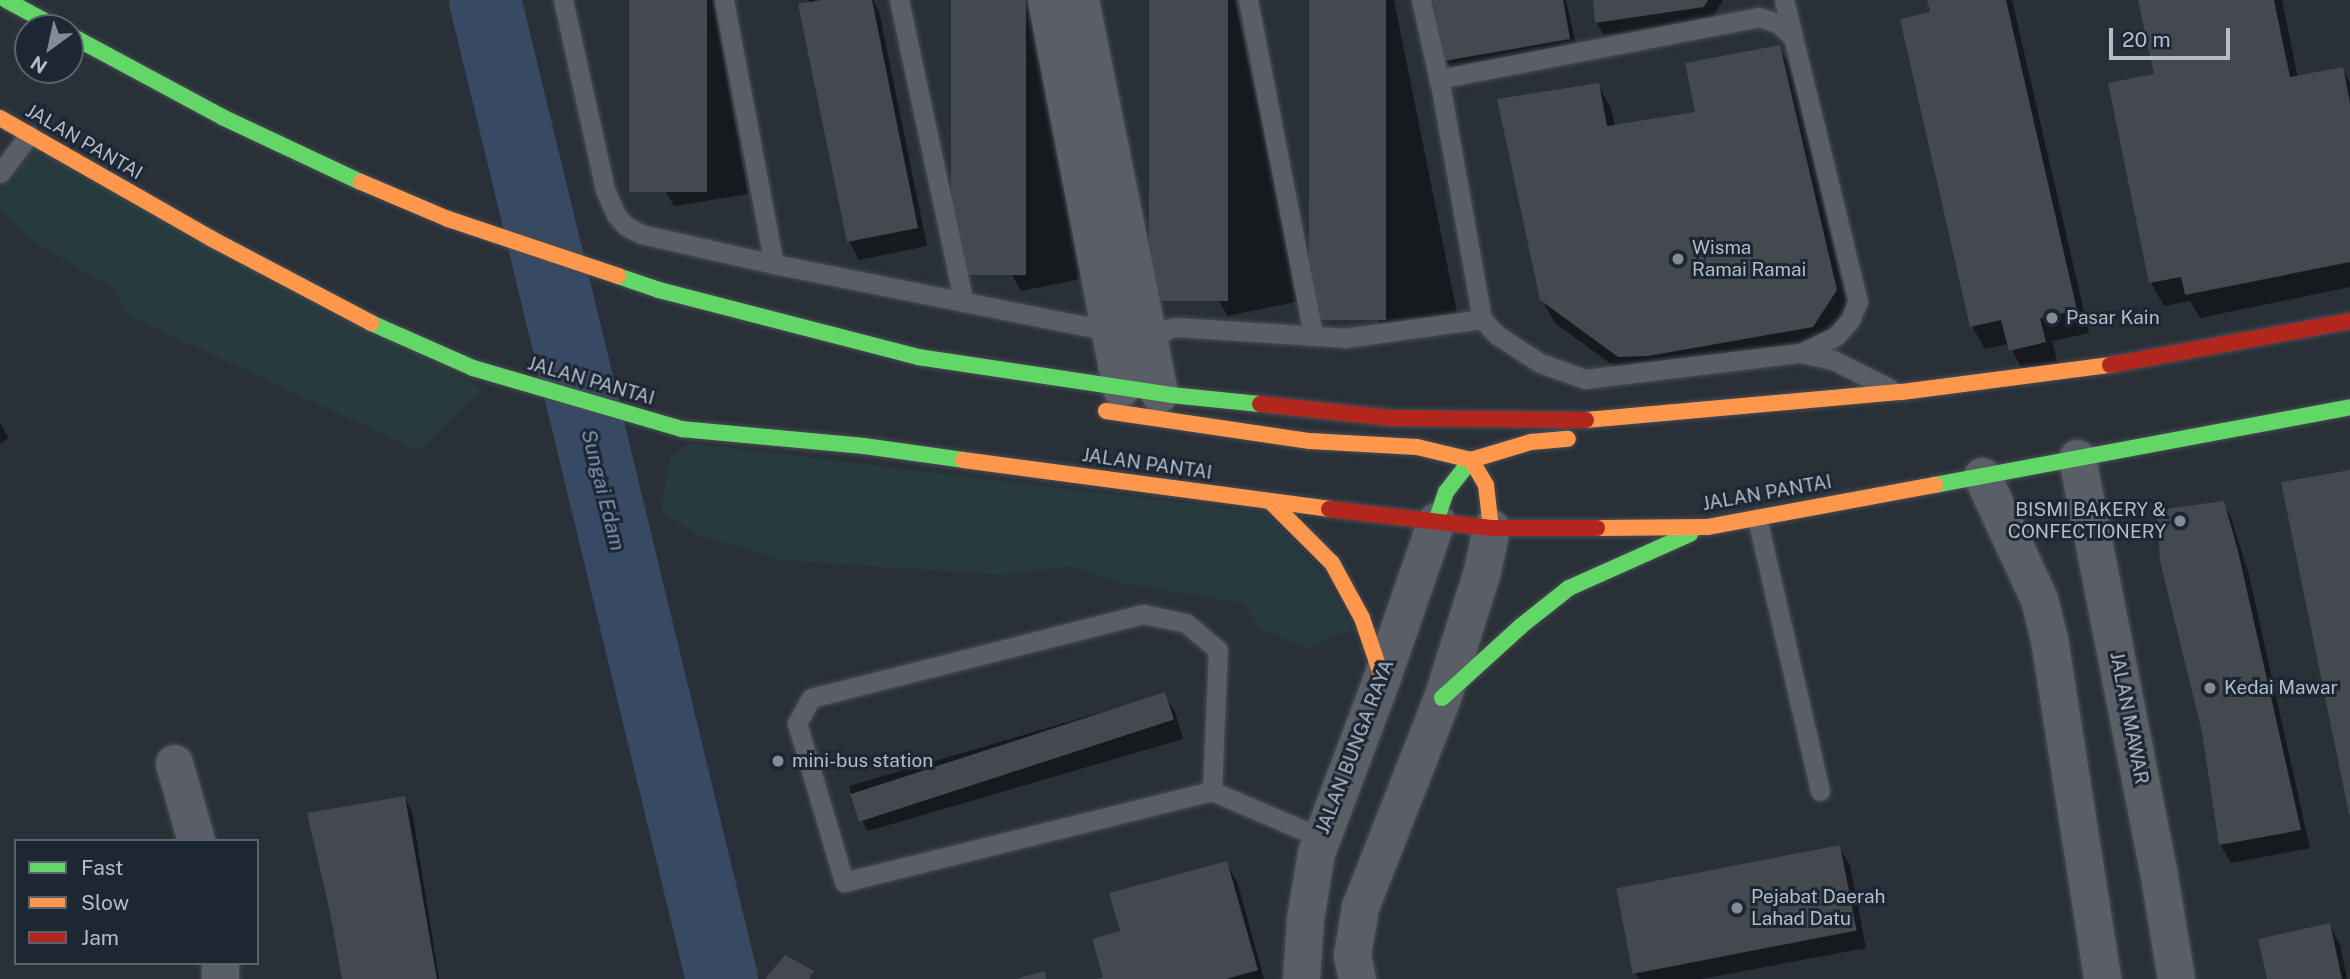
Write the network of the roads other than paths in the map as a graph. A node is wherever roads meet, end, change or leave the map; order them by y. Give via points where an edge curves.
1 (6, 0) edge
2 (563, 0) edge
3 (724, 0) edge
4 (899, 0) edge
5 (1046, 0) edge
6 (1080, 0) edge
7 (1248, 0) edge
8 (1421, 0) edge
9 (1784, 0) edge
10 (32, 14) edge
11 (1793, 37) junction
12 (84, 42) edge
13 (1438, 79) junction
14 (0, 118) edge
15 (29, 135) junction
16 (0, 173) edge
17 (774, 264) junction
18 (659, 290) junction
19 (964, 302) junction
20 (1482, 319) junction
21 (2350, 321) edge
22 (1108, 331) junction
23 (1313, 334) junction
24 (1800, 353) junction
25 (1152, 357) junction
26 (910, 372) dead end
27 (1121, 388) junction
28 (1159, 393) junction
29 (1902, 393) junction
30 (1870, 395) junction
31 (1083, 407) dead end
32 (2350, 407) edge
33 (1735, 423) dead end
34 (1580, 439) dead end
35 (2077, 458) junction
36 (1471, 460) junction
37 (1982, 476) junction
38 (1271, 502) junction
39 (1757, 518) junction
40 (1436, 521) junction
41 (1708, 527) junction
42 (1491, 528) junction
43 (1382, 677) junction
44 (1442, 698) junction
45 (174, 763) dead end
46 (1212, 791) junction
47 (1820, 791) dead end
48 (1321, 838) junction
49 (195, 839) edge
50 (1301, 979) edge
51 (1357, 979) edge
52 (2102, 979) edge
53 (2176, 979) edge

1 - 10 street
2 - 17 lane via 605,190 616,215 641,234
3 - 17 lane
4 - 19 lane
5 - 22 street
6 - 25 street
7 - 23 lane
8 - 13 lane
9 - 11 lane
11 - 13 lane via 1779,24 1759,17
11 - 24 lane via 1858,302 1836,336
12 - 18 street via 222,117 448,219
13 - 20 lane
14 - 15 street, JALAN PANTAI
15 - 16 lane
15 - 38 street, JALAN PANTAI via 359,318 472,368 681,429 864,446
17 - 19 lane
18 - 26 street
18 - 27 street via 918,357
19 - 22 lane
20 - 23 lane via 1344,338
20 - 24 lane via 1517,349 1562,373 1585,379
21 - 29 street via 2132,362
22 - 27 street
23 - 25 lane via 1176,327 1158,337
24 - 29 lane via 1833,360
25 - 28 street
27 - 28 street
28 - 30 street via 1391,418 1585,420
29 - 30 street
30 - 33 street
31 - 36 street via 1310,441 1417,447
32 - 35 street, JALAN PANTAI
34 - 36 street via 1531,442
35 - 37 street, JALAN PANTAI
35 - 53 street, JALAN MAWAR
36 - 40 street via 1446,492
36 - 42 street via 1486,485
37 - 39 street, JALAN PANTAI
37 - 52 street via 2039,599 2049,639
38 - 40 street, JALAN PANTAI
38 - 43 street via 1332,563 1362,618
39 - 41 street, JALAN PANTAI
39 - 47 lane
40 - 42 street, JALAN PANTAI
40 - 43 street, JALAN BUNGA RAYA
41 - 42 street, JALAN PANTAI
41 - 44 street via 1569,589
42 - 44 street
43 - 48 street, JALAN BUNGA RAYA
44 - 51 street via 1360,907 1352,955
45 - 49 street
46 - 46 lane via 844,882 797,723 811,698 1143,614 1186,624 1218,650
46 - 48 lane
48 - 50 street, JALAN BUNGA RAYA via 1305,919

